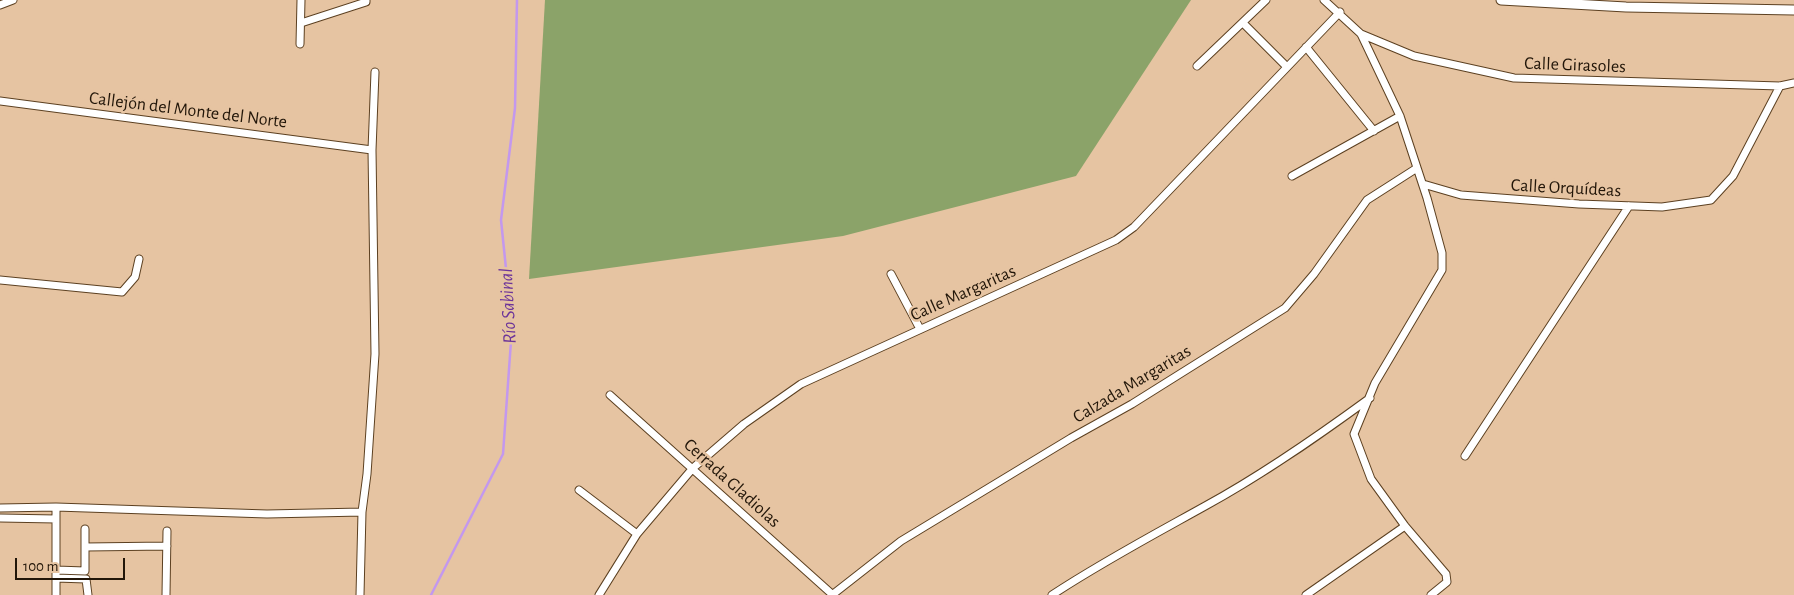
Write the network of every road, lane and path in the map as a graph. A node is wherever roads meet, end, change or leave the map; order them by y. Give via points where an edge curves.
1 (13, 0) edge
2 (301, 0) edge
3 (366, 0) edge
4 (1266, 0) edge
5 (1324, 0) edge
6 (1503, 0) edge
7 (1667, 4) edge
8 (1678, 4) edge
9 (0, 5) edge
10 (1794, 10) edge
11 (1340, 12) junction
12 (301, 23) junction
13 (1243, 23) junction
14 (1361, 34) junction
15 (300, 44) dead end
16 (1306, 47) junction
17 (1197, 66) dead end
18 (1287, 66) junction
19 (375, 72) dead end
20 (1794, 83) edge
21 (1780, 86) junction
22 (0, 101) edge
23 (1400, 116) junction
24 (1374, 130) junction
25 (372, 150) junction
26 (1417, 168) junction
27 (1292, 176) dead end
28 (1422, 184) junction
29 (1629, 206) junction
30 (139, 259) dead end
31 (891, 274) dead end
32 (0, 280) edge
33 (920, 329) junction
34 (610, 395) dead end
35 (1370, 398) junction
36 (1465, 456) dead end
37 (694, 468) junction
38 (579, 490) dead end
39 (56, 507) junction
40 (0, 508) edge
41 (362, 512) junction
42 (0, 518) edge
43 (56, 519) junction
44 (1405, 526) junction
45 (85, 529) dead end
46 (167, 531) dead end
47 (637, 534) junction
48 (166, 546) junction
49 (86, 547) junction
50 (56, 574) junction
51 (56, 595) edge
52 (88, 595) edge
53 (166, 595) edge
54 (360, 595) edge
55 (599, 595) edge
56 (833, 595) edge
57 (1052, 595) edge
58 (1306, 595) edge
59 (1431, 595) edge

1 - 9 street
2 - 12 street
3 - 12 street
4 - 13 street
5 - 11 street
6 - 7 street
7 - 8 street
8 - 10 street
11 - 14 street
11 - 16 street, Calle Margaritas
12 - 15 street
13 - 17 street
13 - 18 street
14 - 21 street, Calle Girasoles via 1414,56 1514,78
14 - 23 street
16 - 18 street, Calle Margaritas
16 - 24 street
18 - 33 street, Calle Margaritas via 1134,227 1116,240
19 - 25 street
20 - 21 street, Calle Girasoles
21 - 29 street, Calle Orquídeas via 1732,176 1710,200 1662,207
22 - 25 street, Callejón del Monte del Norte
23 - 24 street
23 - 26 street
24 - 27 street
25 - 41 street via 375,354
26 - 28 street
26 - 56 street, Calzada Margaritas via 1367,200 1314,274 1285,308 1132,404 901,541
28 - 29 street, Calle Orquídeas via 1461,196
28 - 35 street via 1442,253 1442,270 1374,383
29 - 36 street
30 - 32 street via 135,276 122,292
31 - 33 street
33 - 37 street, Calle Margaritas via 801,384 744,424
34 - 37 street, Cerrada Gladiolas
35 - 44 street via 1354,434 1371,479
35 - 57 street via 1313,440 1208,505 1098,564
37 - 47 street, Calle Margaritas
37 - 56 street, Cerrada Gladiolas
38 - 47 street
39 - 40 street
39 - 41 street via 228,513
39 - 43 street
41 - 54 street
42 - 43 street
43 - 50 street
44 - 58 street
44 - 59 street via 1446,574 1447,582
45 - 49 street
46 - 48 street
47 - 55 street, Calle Margaritas
48 - 49 street
48 - 53 street
49 - 50 street via 85,571
50 - 51 street
50 - 52 street via 86,579

